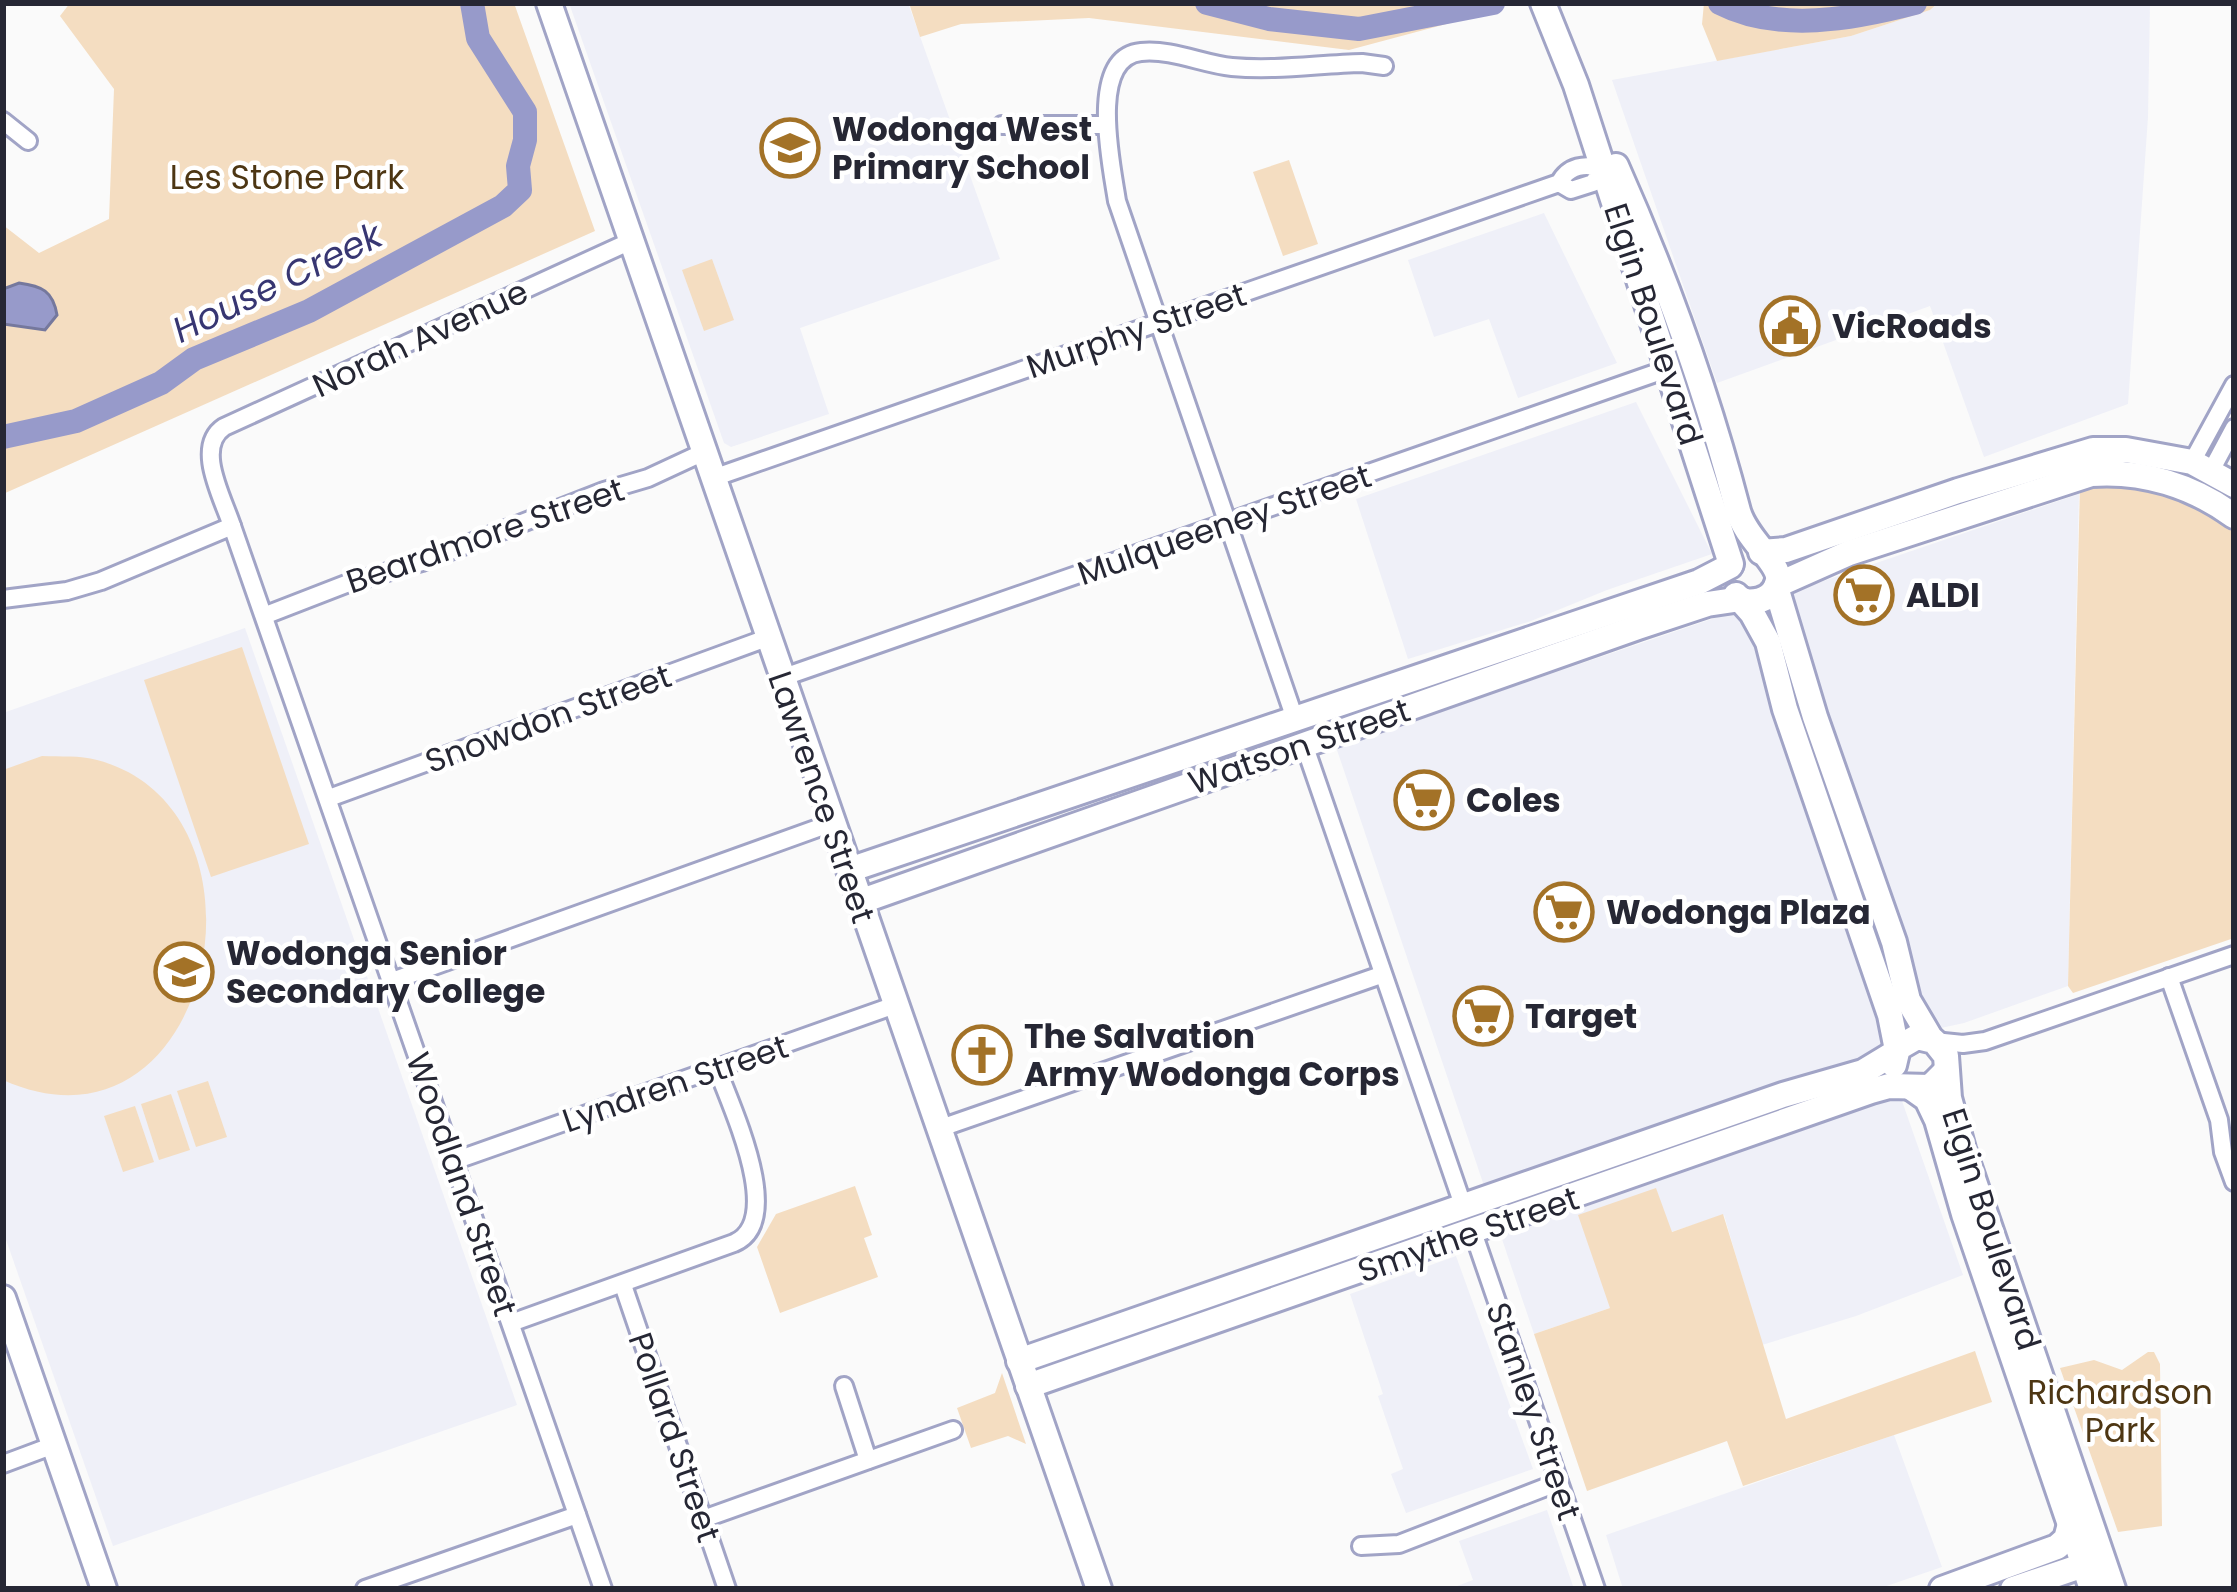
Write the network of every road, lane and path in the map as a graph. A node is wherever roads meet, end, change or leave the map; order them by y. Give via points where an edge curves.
1 (549, 3) edge
2 (1546, 9) edge
3 (1384, 66) dead end
4 (3, 121) edge
5 (1002, 125) dead end
6 (1108, 125) junction
7 (28, 141) dead end
8 (1609, 166) junction
9 (1627, 213) junction
10 (631, 241) junction
11 (1674, 305) junction
12 (1158, 322) junction
13 (1651, 322) junction
14 (1667, 369) junction
15 (2234, 385) edge
16 (2234, 428) edge
17 (212, 437) joint
18 (704, 452) junction
19 (2202, 466) junction
20 (2067, 467) junction
21 (713, 478) junction
22 (2234, 485) edge
23 (2190, 488) junction
24 (1963, 501) junction
25 (2234, 516) edge
26 (1226, 524) junction
27 (232, 526) junction
28 (1761, 551) junction
29 (1730, 565) junction
30 (1777, 586) junction
31 (3, 599) edge
32 (1742, 600) junction
33 (266, 615) junction
34 (1634, 615) junction
35 (767, 638) junction
36 (1550, 644) junction
37 (781, 678) junction
38 (1340, 703) junction
39 (1295, 719) junction
40 (1350, 728) junction
41 (1246, 736) junction
42 (1304, 744) junction
43 (1255, 761) junction
44 (329, 798) junction
45 (832, 823) junction
46 (912, 850) junction
47 (849, 870) junction
48 (921, 880) junction
49 (859, 902) junction
50 (2234, 955) edge
51 (1381, 975) junction
52 (2169, 977) junction
53 (392, 981) junction
54 (895, 1005) junction
55 (1932, 1040) junction
56 (1984, 1041) junction
57 (1896, 1051) junction
58 (717, 1068) junction
59 (1946, 1071) junction
60 (1909, 1087) junction
61 (1788, 1107) junction
62 (938, 1129) junction
63 (1709, 1136) junction
64 (454, 1161) junction
65 (2234, 1182) edge
66 (1517, 1188) junction
67 (1526, 1214) junction
68 (1468, 1220) junction
69 (1381, 1237) junction
70 (1390, 1261) junction
71 (623, 1285) junction
72 (3, 1298) edge
73 (511, 1323) junction
74 (1116, 1341) junction
75 (1023, 1373) junction
76 (844, 1386) dead end
77 (953, 1430) dead end
78 (54, 1445) junction
79 (868, 1460) junction
80 (3, 1464) edge
81 (1559, 1482) junction
82 (577, 1515) junction
83 (704, 1520) junction
84 (2070, 1524) junction
85 (2097, 1538) junction
86 (1360, 1546) dead end
87 (2088, 1577) edge
88 (104, 1589) edge
89 (365, 1589) edge
90 (603, 1589) edge
91 (728, 1589) edge
92 (1099, 1589) edge
93 (1596, 1589) edge
94 (1945, 1589) edge
95 (2014, 1589) edge
96 (2113, 1589) edge

1 - 10 main road, Lawrence Street
2 - 8 main road, Elgin Boulevard
3 - 6 street via 1230,67 1136,52 1108,89
4 - 7 street
5 - 6 street
6 - 12 street via 1117,201
8 - 9 main road, Elgin Boulevard
8 - 12 street, Murphy Street via 1588,164 1559,183
9 - 11 main road, Elgin Boulevard
9 - 13 main road, Elgin Boulevard
10 - 17 street, Norah Avenue
10 - 18 main road, Lawrence Street
11 - 13 main road
11 - 28 main road, Elgin Boulevard via 1741,520
12 - 21 street, Murphy Street
12 - 26 street
13 - 14 main road, Elgin Boulevard
14 - 26 street, Mulqueeney Street
14 - 29 main road, Elgin Boulevard
15 - 19 street
16 - 19 street
17 - 27 street, Woodland Street via 210,459
18 - 21 main road, Lawrence Street
18 - 33 street, Beardmore Street
19 - 20 main road via 2108,449
19 - 22 main road
19 - 23 main road
20 - 23 main road
20 - 24 main road
21 - 35 main road, Lawrence Street
23 - 25 main road
24 - 28 main road
24 - 30 main road
26 - 37 street, Mulqueeney Street
26 - 39 street
27 - 31 street via 101,581
27 - 33 street, Woodland Street
28 - 29 main road via 1744,551
28 - 30 main road via 1776,567
29 - 32 main road via 1729,585
29 - 34 main road, Watson Street
30 - 32 main road via 1764,599
30 - 55 main road via 1904,991
32 - 34 main road, Watson Street
32 - 57 main road via 1770,649
33 - 44 street, Woodland Street
34 - 36 main road, Watson Street
35 - 37 main road, Lawrence Street
35 - 44 street, Snowdon Street
36 - 38 main road, Watson Street
36 - 40 main road, Watson Street
37 - 45 main road, Lawrence Street
38 - 39 main road, Watson Street
38 - 40 main road
39 - 41 main road, Watson Street
39 - 42 main road
40 - 42 main road, Watson Street
41 - 43 main road
41 - 46 main road, Watson Street
42 - 43 main road, Watson Street
42 - 51 street, Stanley Street
43 - 48 main road, Watson Street
44 - 53 street, Woodland Street
45 - 47 main road, Lawrence Street
45 - 53 street
46 - 47 main road, Watson Street
46 - 48 main road
47 - 49 main road, Lawrence Street
48 - 49 main road, Watson Street
49 - 54 main road, Lawrence Street
50 - 52 street
51 - 62 street
51 - 68 street, Stanley Street
52 - 56 street
52 - 65 street
53 - 64 street, Woodland Street
54 - 58 street, Lyndren Street
54 - 62 main road, Lawrence Street
55 - 56 street
55 - 57 main road via 1913,1038
55 - 59 main road via 1946,1056
56 - 59 street
57 - 60 main road via 1896,1071
57 - 61 main road, Smythe Street
58 - 64 street, Lyndren Street
58 - 71 street via 758,1201 753,1231
59 - 60 main road via 1930,1087
59 - 85 main road, Elgin Boulevard via 1963,1150
60 - 61 main road, Smythe Street
60 - 84 main road, Elgin Boulevard via 1937,1120
61 - 63 main road, Smythe Street
62 - 75 main road, Lawrence Street
63 - 66 main road, Smythe Street
63 - 67 main road, Smythe Street
64 - 73 street, Woodland Street
66 - 67 main road
66 - 68 main road, Smythe Street
67 - 68 main road, Smythe Street
68 - 69 main road, Smythe Street
68 - 70 main road, Smythe Street
68 - 81 street, Stanley Street
69 - 70 main road
69 - 74 main road, Smythe Street
70 - 74 main road, Smythe Street
71 - 73 street
71 - 83 street, Pollard Street
72 - 78 main road
73 - 82 street, Woodland Street
74 - 75 main road, Smythe Street
75 - 92 main road, Lawrence Street
76 - 79 street
77 - 79 street
78 - 80 street
78 - 88 main road
79 - 83 street
81 - 86 street via 1399,1544
81 - 93 street, Stanley Street
82 - 89 street
82 - 90 street, Woodland Street
83 - 91 street, Pollard Street
84 - 87 main road, Elgin Boulevard
84 - 94 main road via 2057,1547
85 - 87 main road
85 - 96 main road, Elgin Boulevard
87 - 95 main road

